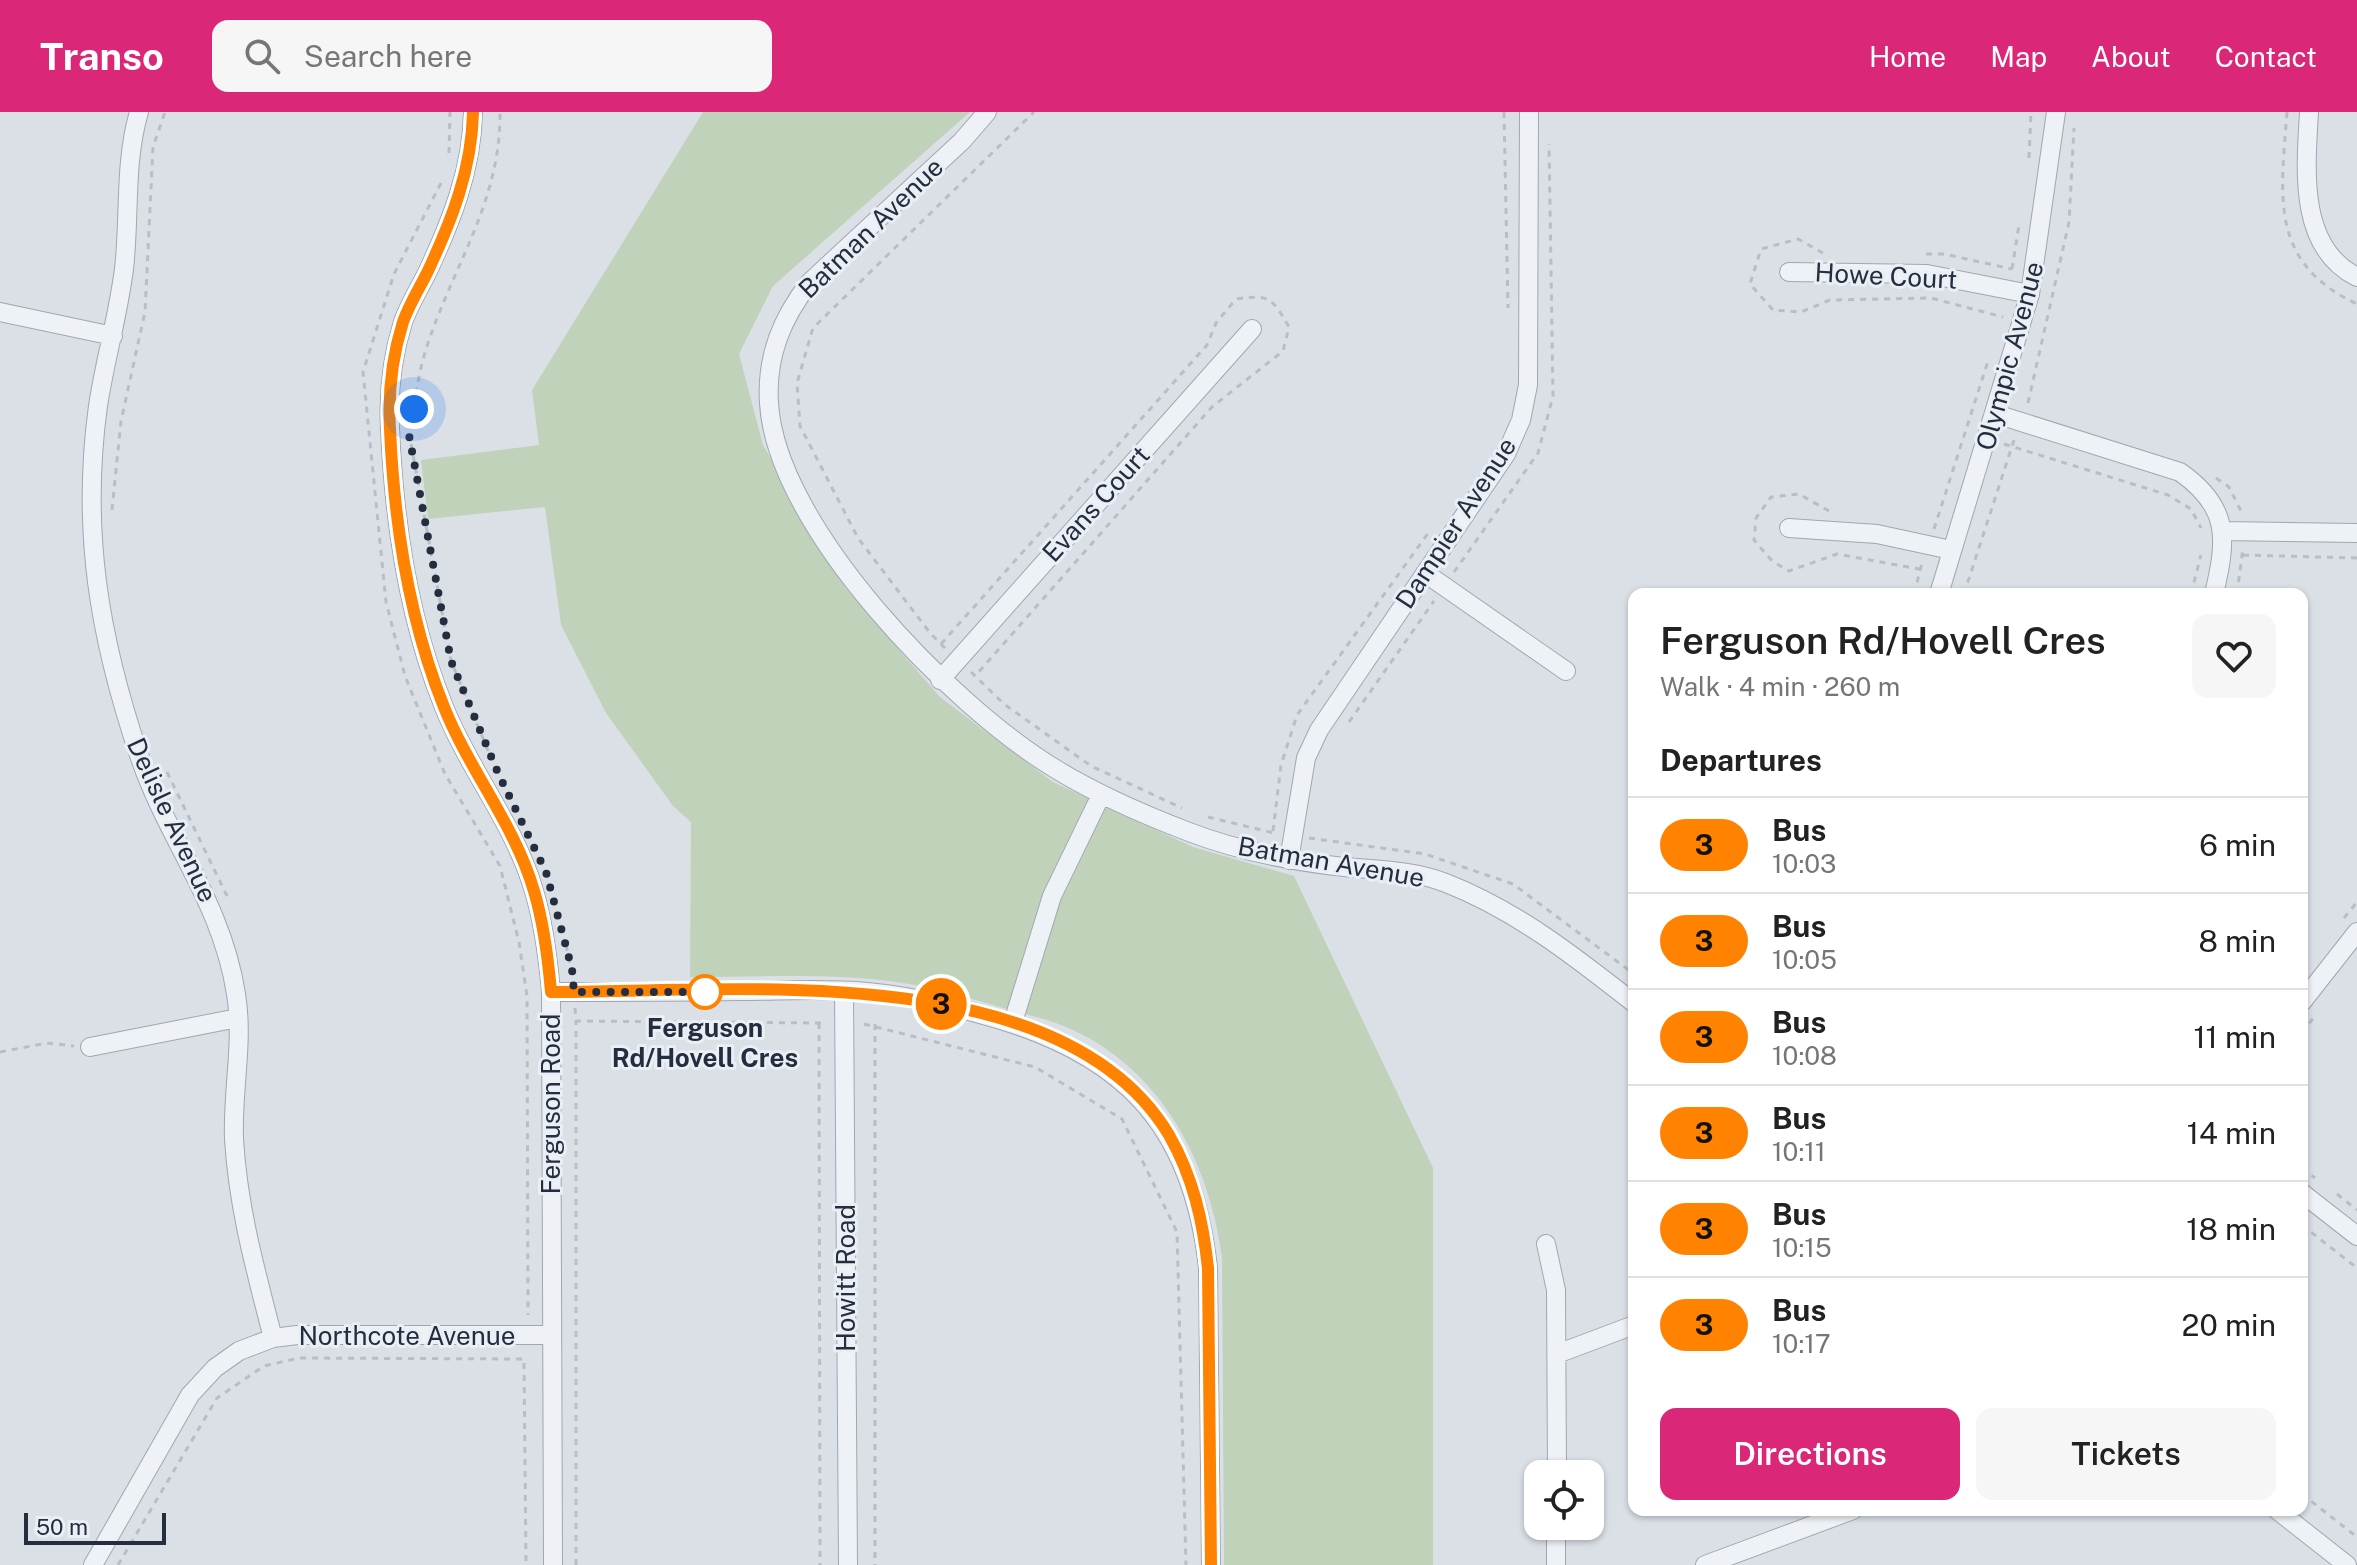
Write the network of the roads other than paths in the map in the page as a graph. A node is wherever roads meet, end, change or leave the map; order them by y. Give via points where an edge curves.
1 (139, 112) edge
2 (473, 112) edge
3 (1003, 112) edge
4 (1529, 112) edge
5 (2056, 112) edge
6 (2309, 112) edge
7 (982, 115) edge
8 (962, 141) junction
9 (1789, 272) dead end
10 (2357, 277) edge
11 (2030, 294) junction
12 (0, 312) edge
13 (1252, 329) dead end
14 (113, 336) junction
15 (1996, 414) junction
16 (1789, 528) dead end
17 (2223, 531) junction
18 (2357, 533) edge
19 (1951, 550) junction
20 (1425, 573) junction
21 (1941, 588) edge
22 (2215, 588) edge
23 (1566, 671) dead end
24 (940, 680) junction
25 (1101, 795) junction
26 (1289, 860) junction
27 (2357, 932) edge
28 (844, 991) junction
29 (551, 992) junction
30 (2308, 994) edge
31 (1628, 998) edge
32 (238, 1018) junction
33 (1013, 1022) junction
34 (90, 1047) road end
35 (2308, 1198) edge
36 (2357, 1236) edge
37 (1546, 1244) dead end
38 (1628, 1327) edge
39 (552, 1335) junction
40 (273, 1338) junction
41 (1557, 1354) junction
42 (1557, 1460) edge
43 (1837, 1516) edge
44 (2285, 1516) edge
45 (1556, 1540) edge
46 (93, 1565) edge
47 (553, 1565) edge
48 (848, 1565) edge
49 (1211, 1565) edge
50 (1556, 1565) edge
51 (1705, 1565) edge
52 (2347, 1565) edge

1 - 14 street, Delisle Avenue
2 - 29 street, Ferguson Road via 466,173 451,222 404,320 391,375 391,442 409,591 426,653 464,754 534,889 547,943
3 - 8 street, Batman Avenue
4 - 20 street, Dampier Avenue via 1528,385 1521,420 1506,454
5 - 11 street, Olympic Avenue
6 - 10 street via 2310,216 2329,251
7 - 8 street, Batman Avenue
8 - 24 street, Batman Avenue via 810,282 789,309 769,371 774,437 808,511 877,611
9 - 11 street, Howe Court via 1927,274
11 - 15 street, Olympic Avenue
12 - 14 street
13 - 24 street, Evans Court
14 - 32 street, Delisle Avenue via 92,462 95,590 141,762 213,907
15 - 17 street via 2180,472 2214,503
15 - 19 street, Olympic Avenue
16 - 19 street via 1877,534
17 - 18 street
17 - 22 street
19 - 21 street, Olympic Avenue
20 - 23 street
20 - 26 street, Dampier Avenue via 1319,730 1306,758
24 - 25 street, Batman Avenue via 1040,759
25 - 26 street, Batman Avenue via 1192,834
25 - 33 street via 1052,896
26 - 31 street, Batman Avenue via 1441,881 1539,930
27 - 30 street
28 - 29 street
28 - 33 street via 932,1002
28 - 48 street, Howitt Road
29 - 39 street, Ferguson Road
32 - 34 street
32 - 40 street, Delisle Avenue via 234,1137 239,1195
33 - 49 street via 1056,1038 1117,1077 1168,1133 1189,1178 1208,1268
35 - 36 street
37 - 41 street via 1556,1290
38 - 41 street
39 - 40 street, Northcote Avenue
39 - 47 street, Ferguson Road
40 - 46 street, Northcote Avenue via 239,1351 190,1395
41 - 42 street
43 - 51 street
44 - 52 street
45 - 50 street

